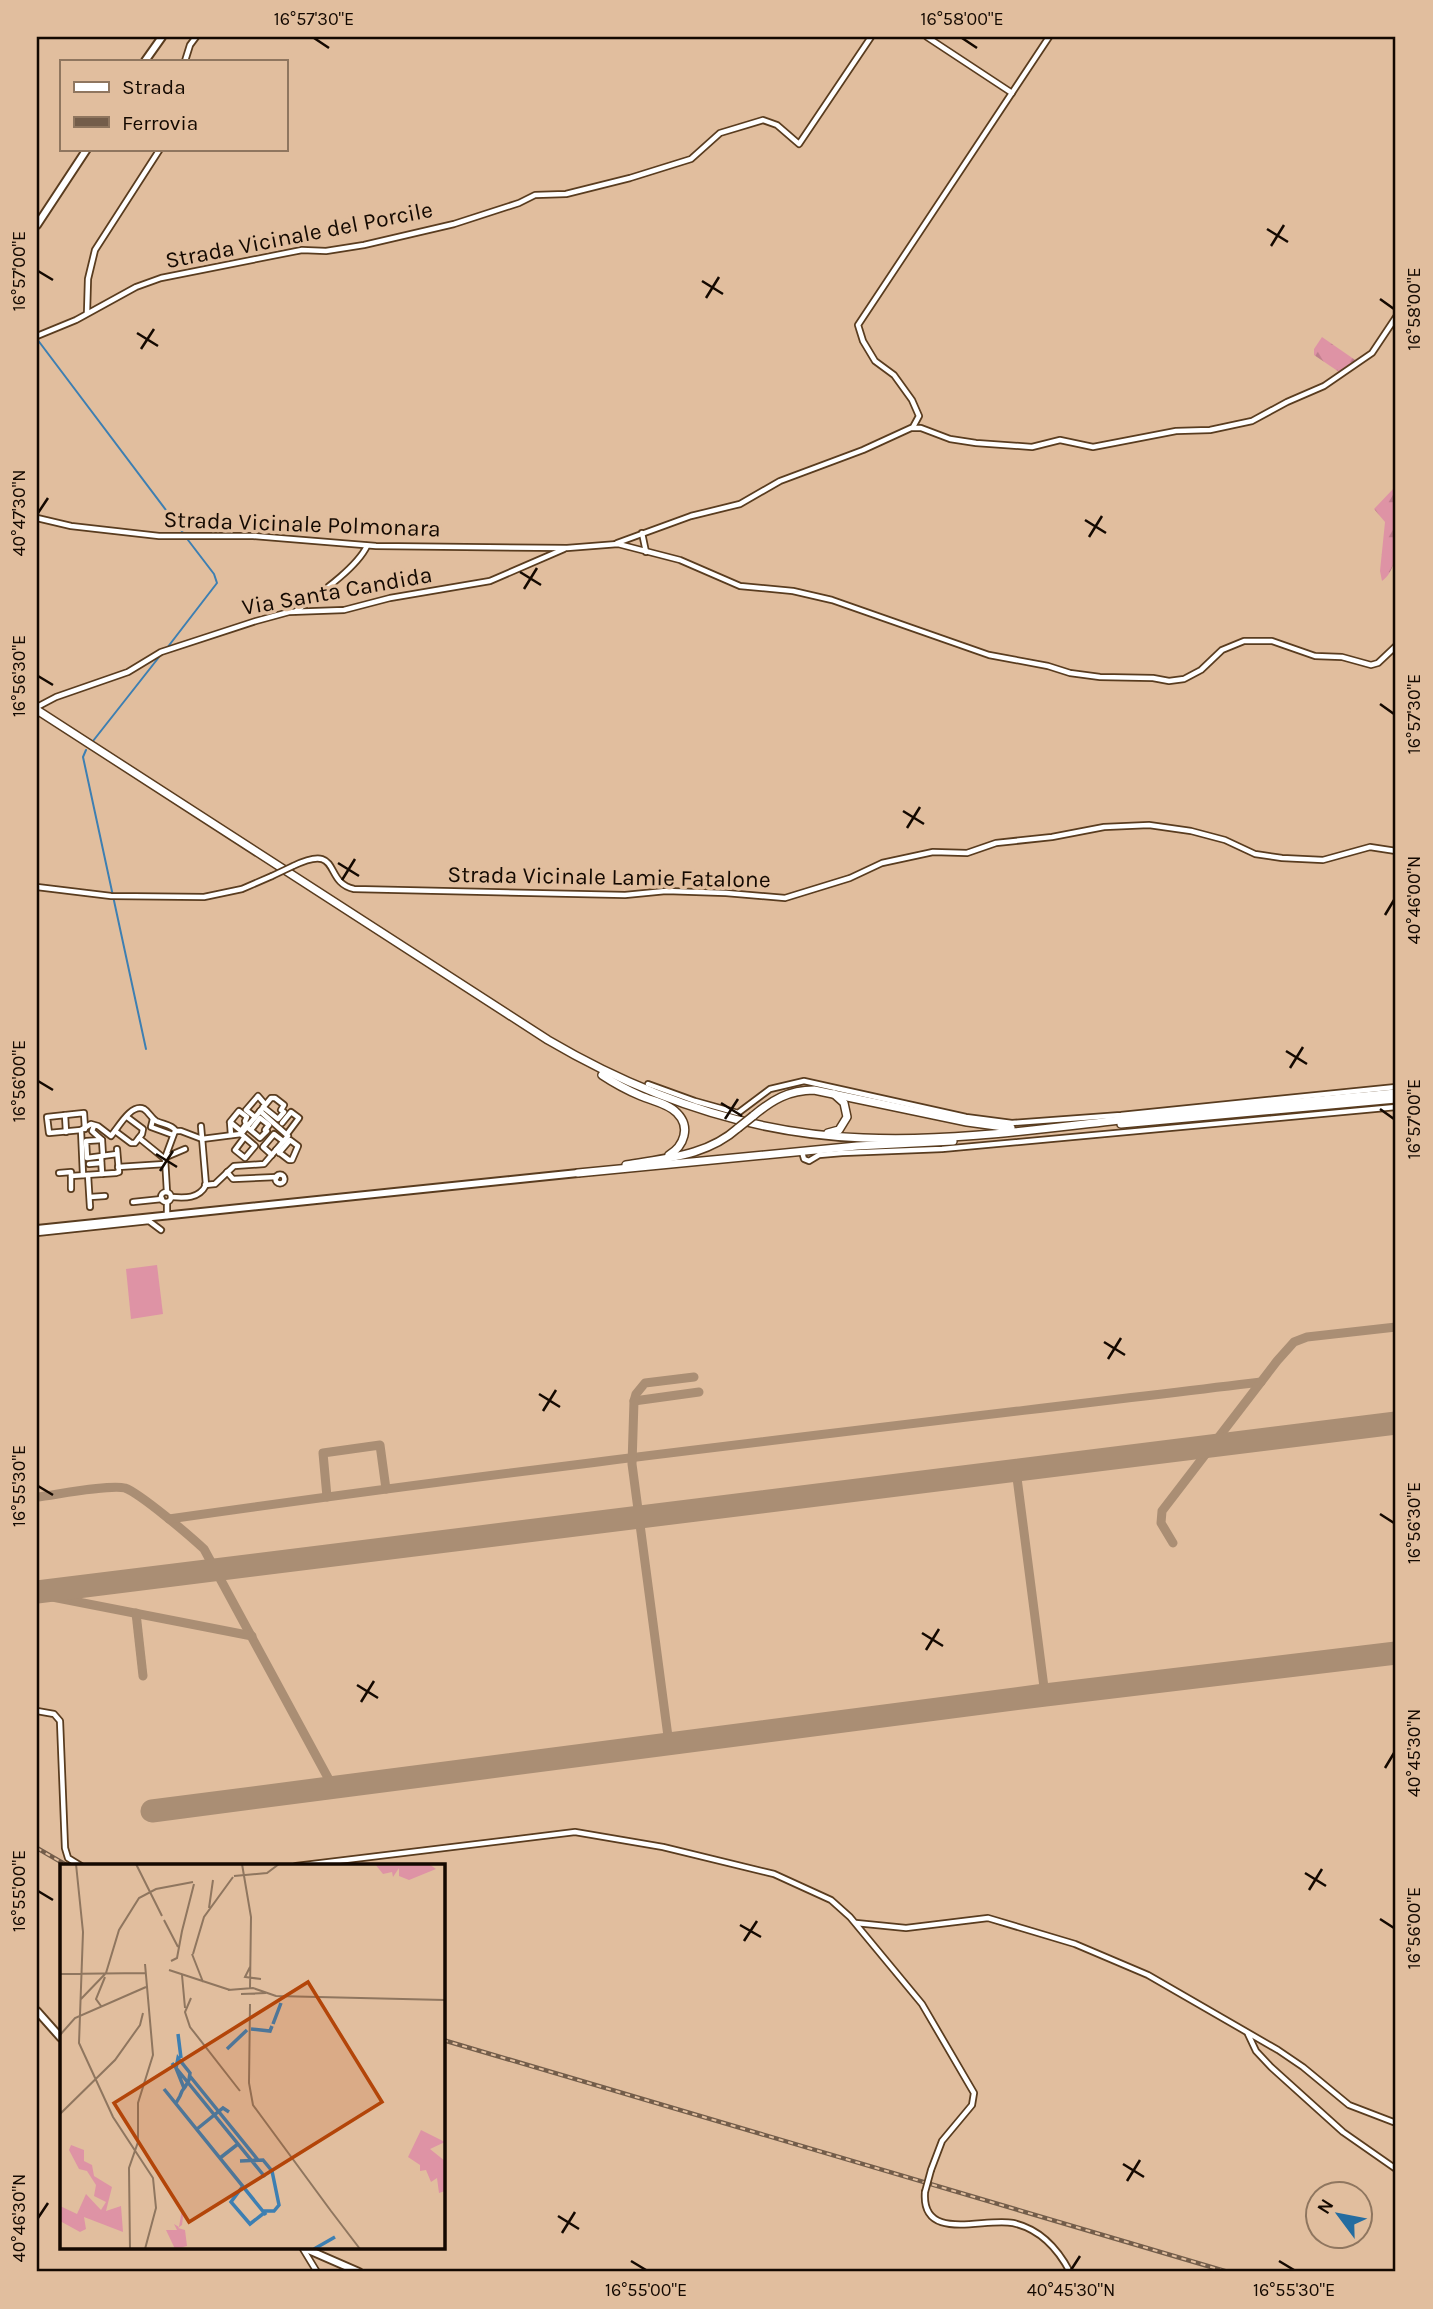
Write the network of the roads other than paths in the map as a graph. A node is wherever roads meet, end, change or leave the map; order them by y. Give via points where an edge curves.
1 (162, 37) edge
2 (196, 37) edge
3 (871, 37) edge
4 (927, 37) edge
5 (1049, 37) edge
6 (146, 60) edge
7 (184, 60) edge
8 (1012, 93) junction
9 (86, 150) edge
10 (159, 150) edge
11 (37, 225) edge
12 (86, 314) junction
13 (1396, 317) edge
14 (37, 335) edge
15 (913, 428) junction
16 (37, 518) edge
17 (642, 533) junction
18 (612, 544) junction
19 (367, 546) junction
20 (544, 547) junction
21 (568, 548) junction
22 (646, 552) junction
23 (548, 556) junction
24 (295, 612) junction
25 (1396, 646) edge
26 (37, 708) edge
27 (37, 715) edge
28 (1396, 851) edge
29 (37, 887) edge
30 (602, 1075) junction
31 (648, 1084) dead end
32 (1396, 1087) edge
33 (835, 1091) junction
34 (1396, 1093) edge
35 (1396, 1099) edge
36 (1396, 1107) edge
37 (262, 1109) junction
38 (65, 1115) junction
39 (127, 1117) junction
40 (254, 1117) junction
41 (751, 1120) junction
42 (230, 1122) junction
43 (1106, 1122) junction
44 (282, 1123) dead end
45 (94, 1126) junction
46 (201, 1126) dead end
47 (249, 1128) junction
48 (83, 1130) junction
49 (115, 1131) junction
50 (66, 1132) junction
51 (174, 1133) junction
52 (287, 1134) junction
53 (231, 1135) junction
54 (242, 1136) junction
55 (139, 1138) junction
56 (202, 1139) junction
57 (102, 1140) junction
58 (953, 1141) junction
59 (283, 1142) junction
60 (185, 1149) dead end
61 (802, 1152) junction
62 (276, 1153) junction
63 (102, 1156) junction
64 (659, 1159) junction
65 (165, 1160) junction
66 (101, 1163) junction
67 (89, 1164) dead end
68 (118, 1167) junction
69 (227, 1172) junction
70 (59, 1173) dead end
71 (578, 1173) junction
72 (102, 1174) junction
73 (86, 1175) junction
74 (71, 1176) junction
75 (205, 1185) junction
76 (281, 1185) dead end
77 (71, 1189) dead end
78 (105, 1196) dead end
79 (167, 1197) junction
80 (90, 1202) junction
81 (134, 1202) dead end
82 (82, 1203) dead end
83 (167, 1216) junction
84 (161, 1230) dead end
85 (37, 1231) edge
86 (37, 1711) edge
87 (78, 1864) edge
88 (312, 1864) edge
89 (856, 1923) junction
90 (37, 2011) edge
91 (1248, 2033) junction
92 (60, 2037) edge
93 (1396, 2123) edge
94 (1396, 2169) edge
95 (304, 2250) edge
96 (308, 2250) edge
97 (317, 2272) edge
98 (359, 2272) edge
99 (1070, 2272) edge

1 - 6 main road
2 - 7 street
3 - 12 street, Strada Vicinale del Porcile via 799,144 777,125 762,120 720,133 691,159 630,178 566,194 535,195 454,223 365,245 302,250 172,275 136,287
4 - 8 street
5 - 8 street
8 - 15 street via 858,325 875,361 894,375 912,400 919,416
9 - 11 main road
10 - 12 street via 95,250
12 - 14 street, Strada Vicinale del Porcile
13 - 15 street via 1372,353 1324,386 1256,420 1093,447 1060,440 1032,447 976,443
15 - 17 street via 780,481 740,504
16 - 19 street, Strada Vicinale Polmonara via 159,536 253,536
17 - 18 street
17 - 22 street
18 - 21 street
18 - 22 street
19 - 20 street, Strada Vicinale Polmonara
19 - 24 street
20 - 21 street, Strada Vicinale Polmonara
20 - 23 street
21 - 23 street, Via Santa Candida
22 - 25 street via 685,562 740,586 831,600 989,655 1075,674 1184,679 1222,650 1244,641 1272,642 1315,656 1371,665
23 - 24 street, Via Santa Candida via 490,581 344,610
24 - 26 street, Via Santa Candida via 165,650 128,672
26 - 41 highway via 591,1065 694,1108
27 - 30 highway via 503,1017
28 - 29 street, Strada Vicinale Lamie Fatalone, bridge via 1370,847 1323,860 1273,858 1225,840 1149,825 996,843 967,853 933,852 882,863 780,898 719,892 625,895 354,889 341,884 323,859 313,858 224,894 197,897 113,896
30 - 58 highway via 692,1112 770,1132 871,1143
30 - 64 highway via 676,1111 684,1137 677,1150
31 - 33 street via 737,1113 764,1093 792,1082 810,1082
32 - 33 street via 1012,1123
33 - 41 highway via 793,1092 777,1098
33 - 41 highway via 847,1113 844,1125 835,1132
33 - 43 highway via 998,1127
34 - 43 highway
35 - 58 highway
36 - 61 street via 942,1149 842,1153 807,1161
37 - 37 street via 271,1098 284,1105 278,1119
37 - 40 street
37 - 52 street
38 - 48 street via 84,1113
38 - 50 street
38 - 50 street via 47,1117 49,1133
39 - 49 street
39 - 51 street via 140,1108 153,1119 151,1127
39 - 55 street via 143,1129
40 - 40 street via 246,1110 258,1096 265,1102
40 - 47 street
41 - 43 highway via 828,1136 905,1139
41 - 64 highway, bridge via 705,1150
42 - 42 street via 239,1111 247,1117 241,1131
42 - 53 street
44 - 52 street via 291,1112 299,1118
45 - 48 street
45 - 49 street via 111,1136
45 - 57 street via 92,1131
46 - 56 street
47 - 47 street via 260,1138 269,1125 260,1118
47 - 54 street
48 - 50 street
48 - 73 street
49 - 55 street via 131,1143
51 - 56 street
51 - 65 street
52 - 59 street
53 - 54 street
53 - 56 street
54 - 54 street via 255,1146 246,1158 234,1150
55 - 65 street
56 - 75 street
57 - 63 street
57 - 63 street via 86,1141 87,1158
58 - 61 highway
59 - 62 street
59 - 62 street via 274,1134 263,1147
60 - 65 street
61 - 71 highway
62 - 62 street via 292,1160 298,1146 290,1140
62 - 69 street via 264,1164 234,1166
63 - 66 street
63 - 68 street via 117,1152
64 - 71 highway
65 - 68 street
65 - 79 street
66 - 67 street
66 - 72 street
68 - 72 street via 116,1173
69 - 75 street via 215,1184
69 - 76 street via 233,1179 280,1175 285,1181
70 - 74 street via 71,1172
71 - 83 main road
72 - 73 street
73 - 74 street
73 - 80 street
74 - 77 street
75 - 79 street via 191,1197
78 - 80 street
79 - 81 street
79 - 83 street
80 - 82 street
83 - 85 main road
84 - 85 street via 149,1222
86 - 87 street via 54,1714 60,1721 65,1848 68,1858
88 - 89 street via 575,1832 774,1874 831,1900
89 - 91 street via 906,1928 988,1917 1002,1920 1125,1964
89 - 99 street, bridge via 926,2009 974,2092 972,2105 942,2141 925,2192 927,2208 937,2220 954,2225 995,2221 1023,2226 1047,2240
90 - 92 main road
91 - 93 street via 1303,2067 1349,2105
91 - 94 street via 1271,2067 1343,2132
95 - 97 street
96 - 98 main road

